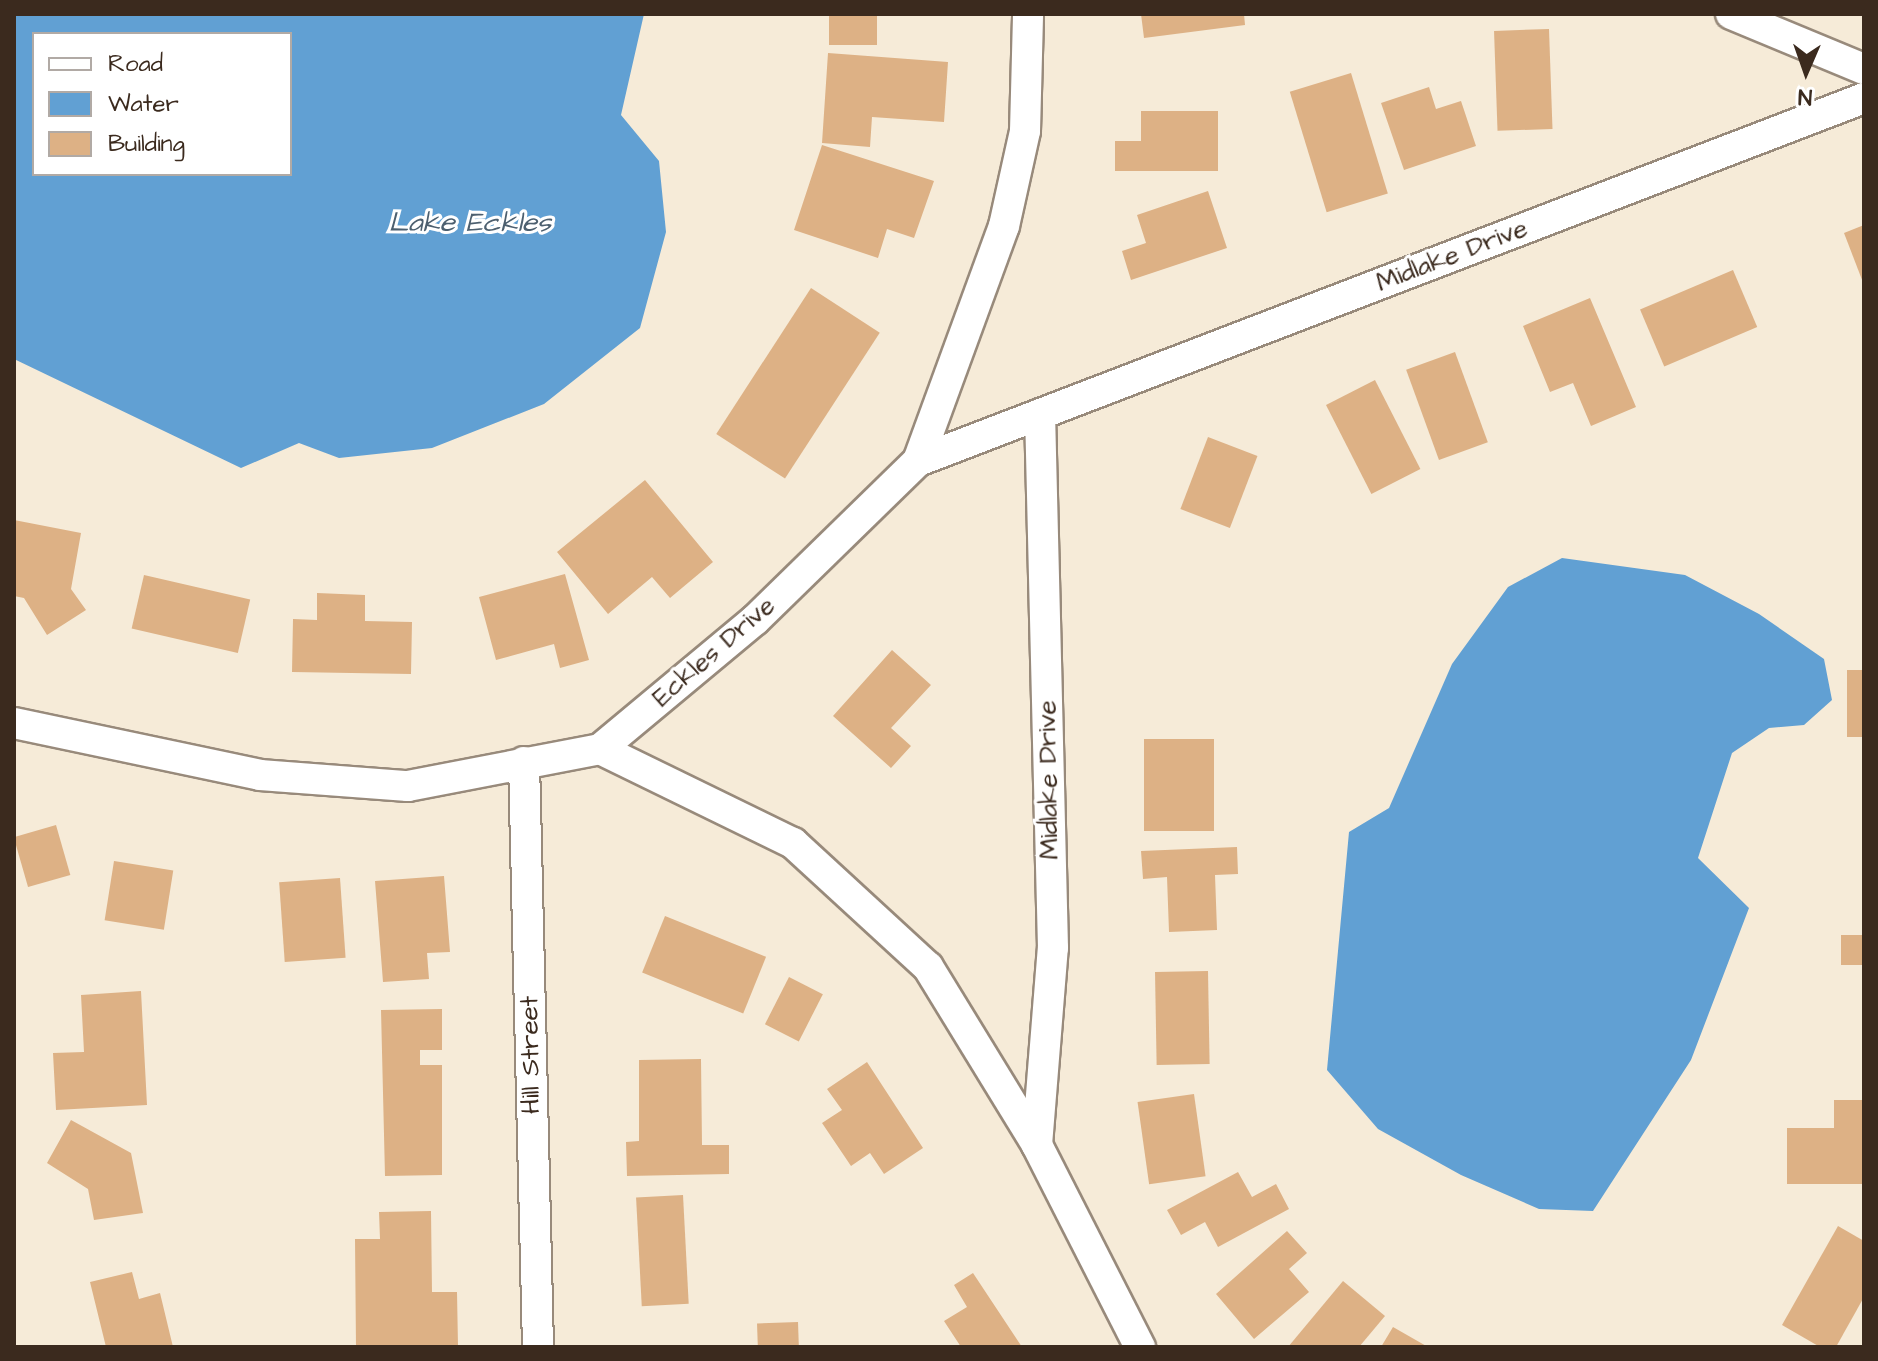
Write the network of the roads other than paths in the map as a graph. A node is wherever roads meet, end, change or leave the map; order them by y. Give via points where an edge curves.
1 (1028, 14) edge
2 (1731, 14) edge
3 (1864, 69) edge
4 (1864, 98) edge
5 (1040, 414) junction
6 (918, 461) junction
7 (14, 723) edge
8 (600, 749) junction
9 (524, 762) junction
10 (1037, 1145) junction
11 (538, 1347) edge
12 (1140, 1347) edge

1 - 6 street, Eckles Drive via 1025,131 1004,226
2 - 3 street
4 - 5 street, Midlake Drive
5 - 6 street, Midlake Drive
5 - 10 street, Midlake Drive via 1053,948
6 - 8 street, Eckles Drive via 755,620
7 - 9 street via 274,776 408,786
8 - 9 street
8 - 10 street via 793,843 928,967
9 - 11 street, Hill Street
10 - 12 street

